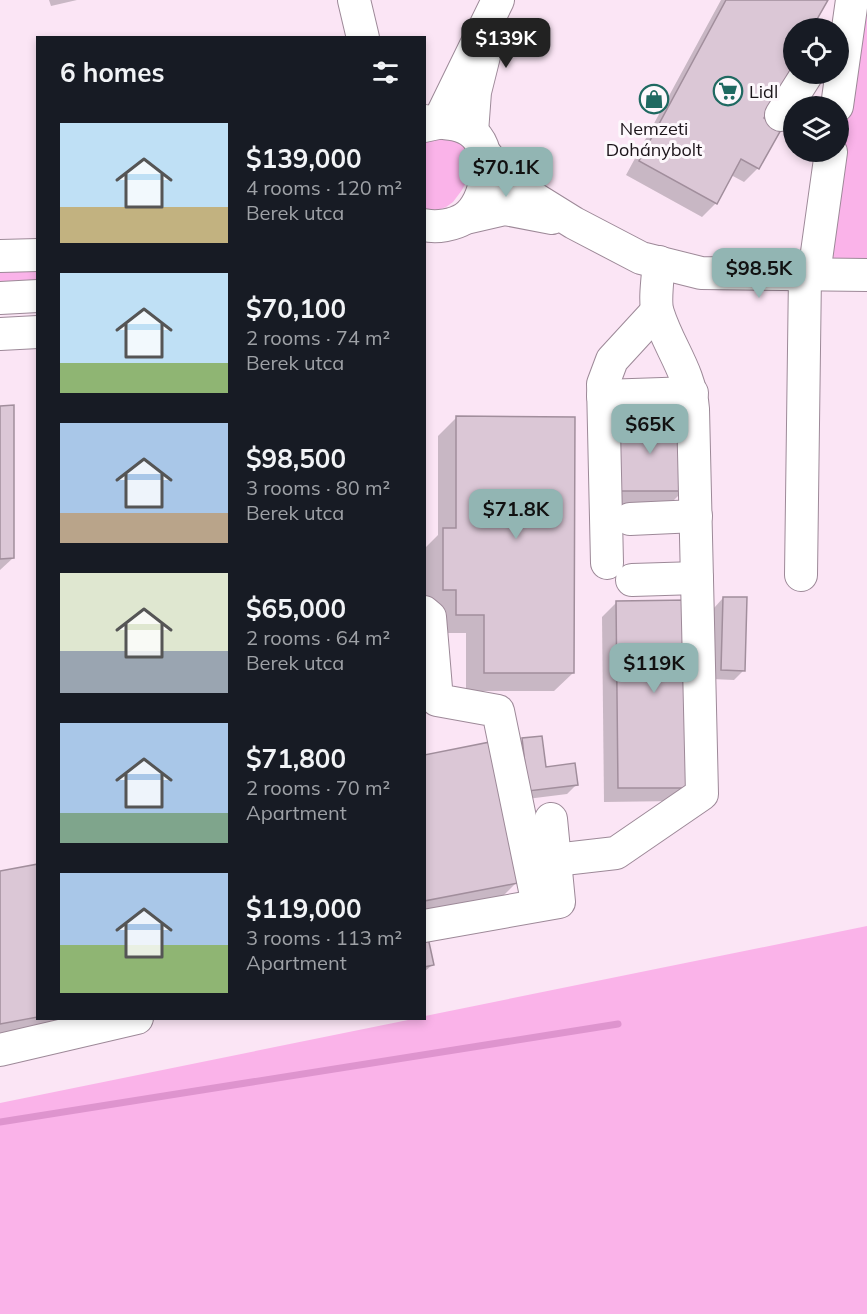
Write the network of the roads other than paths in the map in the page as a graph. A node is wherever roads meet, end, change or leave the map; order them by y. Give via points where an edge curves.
1 (354, 0) edge
2 (498, 0) edge
3 (363, 36) edge
4 (801, 84) edge
5 (781, 115) dead end
6 (429, 123) edge
7 (480, 144) junction
8 (829, 162) edge
9 (466, 218) junction
10 (574, 224) junction
11 (426, 229) edge
12 (36, 255) edge
13 (0, 256) edge
14 (659, 262) junction
15 (809, 274) junction
16 (867, 275) edge
17 (36, 296) edge
18 (0, 298) edge
19 (657, 311) junction
20 (36, 332) edge
21 (0, 334) edge
22 (692, 393) junction
23 (603, 396) junction
24 (696, 516) junction
25 (630, 519) dead end
26 (801, 575) dead end
27 (697, 578) junction
28 (426, 614) edge
29 (551, 819) dead end
30 (555, 860) junction
31 (538, 905) junction
32 (426, 926) edge
33 (128, 1020) edge
34 (0, 1050) edge

1 - 3 street
2 - 6 street
2 - 7 street via 475,92
4 - 5 street
6 - 7 street via 456,125
7 - 9 street via 485,180 479,201
7 - 10 street via 508,182
8 - 15 street
9 - 10 street via 505,209
9 - 11 street
10 - 14 street via 641,258
12 - 13 street
14 - 15 street via 701,273
14 - 19 street
15 - 16 street
15 - 26 street
17 - 18 street
19 - 22 street
19 - 23 street via 612,360
20 - 21 street
22 - 23 street
22 - 24 street
23 - 27 street via 620,571
24 - 25 street
24 - 27 street
27 - 30 street via 702,794 616,853
28 - 31 street via 430,617 437,700 498,711
29 - 30 street
30 - 31 street via 559,902
31 - 32 street
33 - 34 street

